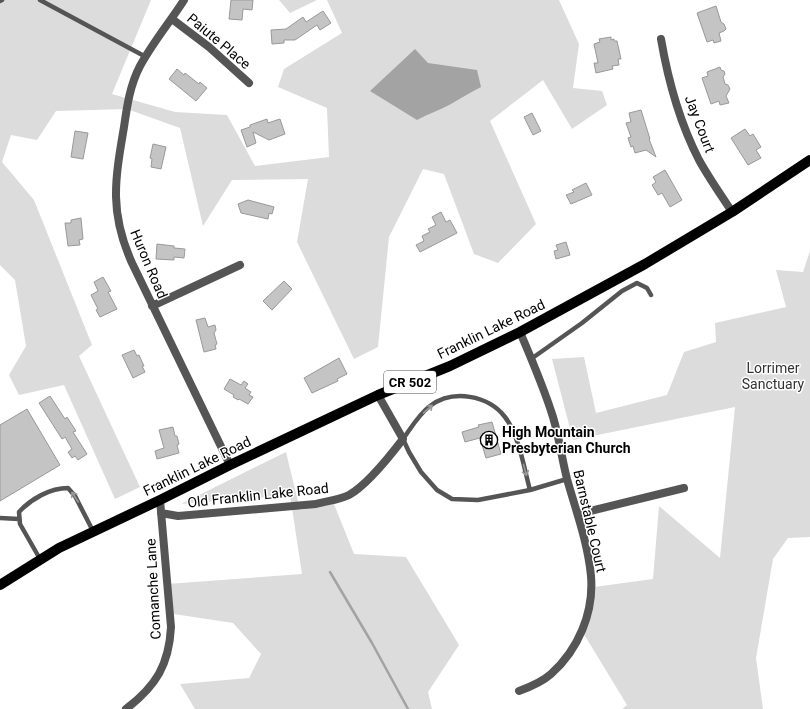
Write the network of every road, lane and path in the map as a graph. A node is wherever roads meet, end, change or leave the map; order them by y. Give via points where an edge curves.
1 (40, 0) edge
2 (184, 0) edge
3 (172, 19) junction
4 (661, 38) dead end
5 (146, 57) junction
6 (249, 83) dead end
7 (810, 160) edge
8 (732, 212) junction
9 (240, 265) dead end
10 (651, 295) dead end
11 (152, 306) junction
12 (520, 332) junction
13 (532, 359) junction
14 (378, 395) junction
15 (403, 439) junction
16 (230, 465) junction
17 (567, 479) junction
18 (684, 488) dead end
19 (530, 490) junction
20 (160, 500) junction
21 (161, 513) junction
22 (578, 514) junction
23 (0, 518) edge
24 (19, 519) junction
25 (93, 531) junction
26 (40, 559) junction
27 (0, 585) edge
28 (519, 691) dead end
29 (126, 709) edge

1 - 5 lane
2 - 3 street, Huron Road
3 - 5 street, Huron Road
3 - 6 street, Paiute Place via 209,47
4 - 8 street, Jay Court via 666,68 686,132 700,161
5 - 11 street, Huron Road via 129,96 115,194 118,221 127,253
7 - 8 main road, Franklin Lake Road / CR 502
8 - 12 main road, Franklin Lake Road / CR 502 via 645,264
9 - 11 street
10 - 13 lane via 647,288 637,283 622,291
11 - 16 street, Huron Road
12 - 13 street, Barnstable Court
12 - 14 main road, Franklin Lake Road / CR 502 via 450,366
13 - 17 street, Barnstable Court via 553,419
14 - 15 street
14 - 16 main road, Franklin Lake Road / CR 502
15 - 19 lane via 421,472 437,490 452,499 478,500
15 -> 19 lane via 430,406 441,400 466,396 483,400 494,405 506,418 517,440
15 - 21 street, Old Franklin Lake Road via 361,486 338,499 316,504 185,516
16 - 20 main road, Franklin Lake Road / CR 502
17 - 19 lane
17 - 22 street, Barnstable Court
18 - 22 street
20 - 21 street, Comanche Lane
20 - 25 main road, Franklin Lake Road / CR 502
21 - 29 street, Comanche Lane via 170,641 165,662 155,682
22 - 28 street, Barnstable Court via 591,577 585,622 579,637 562,663 535,685
23 - 24 lane
25 -> 24 lane via 75,496 68,488 48,492 24,507 19,512
24 - 26 lane
25 - 26 main road, Franklin Lake Road / CR 502
26 - 27 main road, Franklin Lake Road / CR 502

